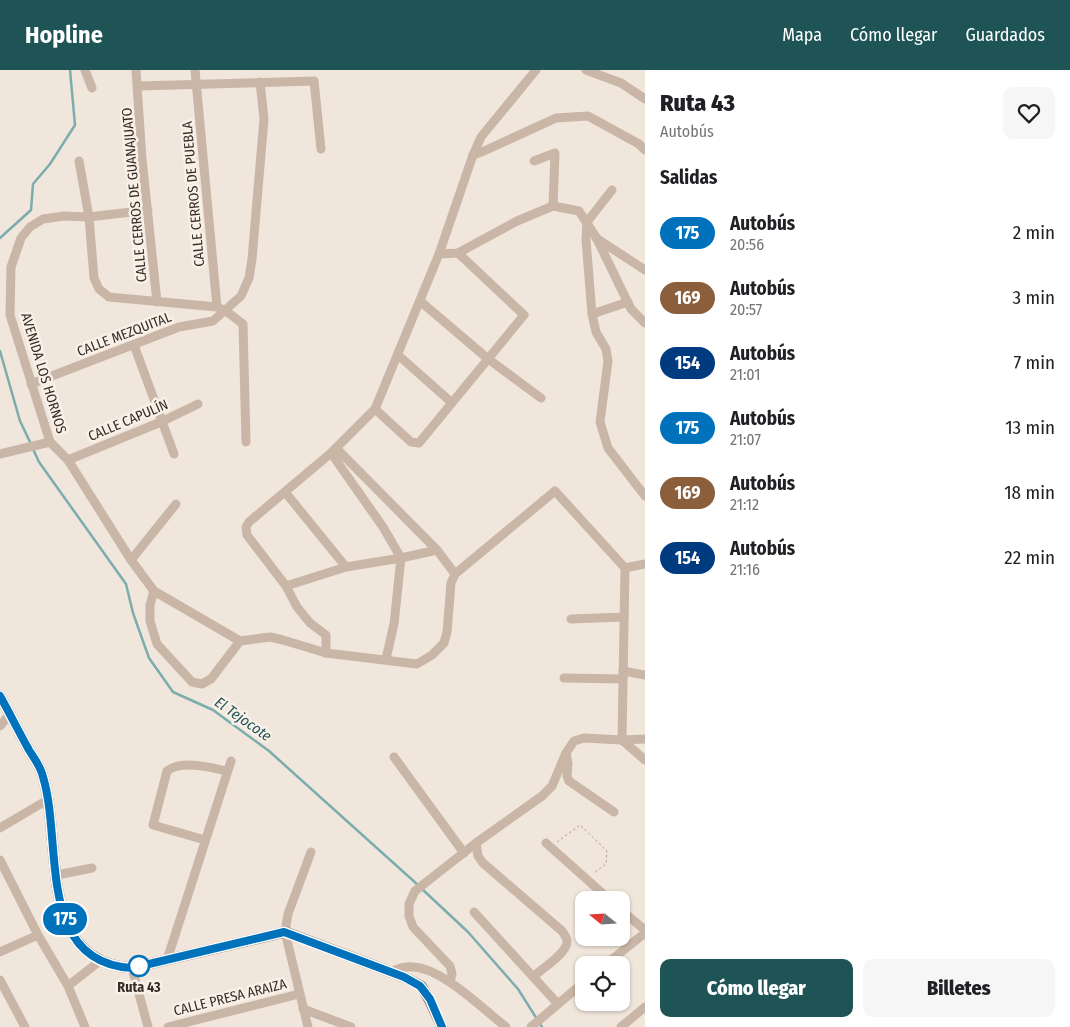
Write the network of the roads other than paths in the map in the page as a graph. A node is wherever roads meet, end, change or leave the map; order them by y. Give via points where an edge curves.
1 (85, 70) edge
2 (136, 70) edge
3 (195, 70) edge
4 (536, 70) edge
5 (586, 70) edge
6 (260, 82) junction
7 (196, 83) junction
8 (138, 86) junction
9 (92, 88) dead end
10 (645, 99) edge
11 (321, 149) dead end
12 (645, 150) edge
13 (473, 155) junction
14 (79, 161) dead end
15 (534, 161) dead end
16 (612, 190) dead end
17 (552, 206) junction
18 (148, 210) junction
19 (89, 217) junction
20 (587, 222) junction
21 (596, 237) junction
22 (458, 253) junction
23 (439, 254) junction
24 (645, 270) edge
25 (420, 301) junction
26 (157, 302) junction
27 (628, 302) junction
28 (222, 309) junction
29 (592, 314) junction
30 (645, 323) edge
31 (134, 344) junction
32 (398, 355) junction
33 (487, 358) junction
34 (31, 384) junction
35 (541, 398) dead end
36 (451, 402) junction
37 (198, 404) dead end
38 (375, 409) junction
39 (161, 422) junction
40 (50, 442) junction
41 (246, 442) dead end
42 (333, 451) junction
43 (0, 454) edge
44 (174, 454) dead end
45 (68, 460) junction
46 (286, 492) junction
47 (645, 496) edge
48 (176, 504) dead end
49 (437, 550) junction
50 (401, 558) junction
51 (131, 560) junction
52 (645, 564) edge
53 (346, 567) junction
54 (625, 568) junction
55 (455, 574) junction
56 (286, 586) junction
57 (154, 591) junction
58 (624, 617) junction
59 (572, 619) dead end
60 (240, 641) junction
61 (326, 653) junction
62 (386, 659) junction
63 (623, 675) junction
64 (645, 675) edge
65 (564, 678) dead end
66 (0, 696) edge
67 (10, 714) junction
68 (0, 726) edge
69 (645, 738) edge
70 (622, 740) junction
71 (566, 753) junction
72 (394, 758) dead end
73 (645, 760) edge
74 (231, 761) dead end
75 (226, 771) junction
76 (49, 799) junction
77 (614, 812) dead end
78 (0, 828) edge
79 (205, 840) junction
80 (476, 843) junction
81 (548, 845) road end
82 (311, 852) dead end
83 (464, 853) junction
84 (0, 860) edge
85 (92, 868) dead end
86 (56, 875) junction
87 (600, 891) edge
88 (474, 912) dead end
89 (630, 918) edge
90 (284, 932) junction
91 (645, 932) edge
92 (38, 935) junction
93 (0, 952) edge
94 (616, 956) edge
95 (101, 960) junction
96 (168, 960) junction
97 (132, 968) junction
98 (390, 972) junction
99 (534, 976) junction
100 (0, 980) edge
101 (450, 982) junction
102 (68, 986) junction
103 (575, 989) edge
104 (299, 994) junction
105 (557, 1003) junction
106 (645, 1007) edge
107 (303, 1009) junction
108 (533, 1026) edge
109 (25, 1027) edge
110 (85, 1027) edge
111 (148, 1027) edge
112 (168, 1027) edge
113 (308, 1027) edge
114 (351, 1027) edge
115 (442, 1027) edge
116 (506, 1027) edge
117 (621, 1027) edge

1 - 9 street
2 - 8 street, CALLE CERROS DE GUANAJUATO
3 - 7 street, CALLE CERROS DE PUEBLA
4 - 13 street via 481,138
5 - 10 street via 621,83
6 - 7 street
6 - 11 street via 314,81
6 - 28 street via 264,119 252,259 241,296
7 - 8 street
7 - 28 street, CALLE CERROS DE PUEBLA
8 - 18 street, CALLE CERROS DE GUANAJUATO
12 - 13 street via 588,116 556,118
13 - 23 street
14 - 19 street
15 - 17 street via 555,152
16 - 20 street
17 - 20 street via 578,211
17 - 22 street
18 - 19 street, AVENIDA LOS HORNOS
18 - 26 street, CALLE CERROS DE GUANAJUATO
19 - 26 street via 94,278 99,289 108,297
19 - 34 street, AVENIDA LOS HORNOS via 43,218 30,227 16,250 11,267 10,315
20 - 21 street
20 - 29 street
21 - 24 street
21 - 27 street
22 - 23 street
22 - 33 street via 524,315
23 - 25 street
25 - 32 street
25 - 33 street
26 - 28 street
27 - 29 street
27 - 30 street
28 - 31 street, CALLE MEZQUITAL via 213,321 179,327
28 - 41 street via 243,324
29 - 47 street via 608,361 600,422 608,448
31 - 34 street, CALLE MEZQUITAL
31 - 39 street
32 - 36 street
32 - 38 street
33 - 35 street
33 - 36 street
34 - 40 street, AVENIDA LOS HORNOS
36 - 38 street via 419,443 411,442
37 - 39 street, CALLE CAPULÍN
38 - 42 street
39 - 44 street
39 - 45 street, CALLE CAPULÍN
40 - 43 street
40 - 45 street, AVENIDA LOS HORNOS
42 - 46 street
42 - 49 street
42 - 50 street
45 - 51 street, AVENIDA LOS HORNOS
46 - 53 street
46 - 56 street via 248,522 246,531
48 - 51 street
49 - 50 street
49 - 55 street
50 - 53 street
50 - 62 street via 394,624
51 - 57 street, AVENIDA LOS HORNOS
52 - 54 street
53 - 56 street
54 - 55 street via 555,491
54 - 58 street
55 - 62 street via 444,643 417,664
56 - 61 street via 310,624 326,635
57 - 60 street
57 - 60 street via 150,621 157,644 192,682 202,684 211,679
58 - 59 street
58 - 63 street
60 - 61 street via 270,637
61 - 62 street
63 - 64 street
63 - 65 street
63 - 70 street
66 - 67 main road
67 - 68 street
67 - 76 main road via 43,774
69 - 70 street
70 - 71 street via 584,738 574,742
70 - 73 street
71 - 77 street via 569,781
71 - 80 street via 552,786
72 - 83 street
74 - 75 street
75 - 79 street
75 - 79 street via 199,765 172,767 167,771 153,825
76 - 78 street
76 - 86 main road
79 - 96 street
80 - 83 street
80 - 99 street via 483,863 566,936 562,952
81 - 87 street
82 - 90 street
83 - 101 street via 416,890 409,904 409,916 414,927 450,966
84 - 92 street
85 - 86 street
86 - 95 main road via 63,915 72,936 87,952
88 - 99 street
89 - 91 street
90 - 96 main road
90 - 98 main road
90 - 104 street
91 - 94 street
92 - 93 street
92 - 102 street
95 - 97 main road
95 - 102 street
96 - 97 main road
97 - 111 street
98 - 101 street via 414,967 426,969
98 - 115 main road via 420,986 430,999
99 - 105 street
100 - 109 street
101 - 116 street
102 - 110 street
103 - 105 street
104 - 107 street
104 - 112 street, CALLE PRESA ARAIZA
105 - 108 street
106 - 117 street
107 - 113 street
107 - 114 street

